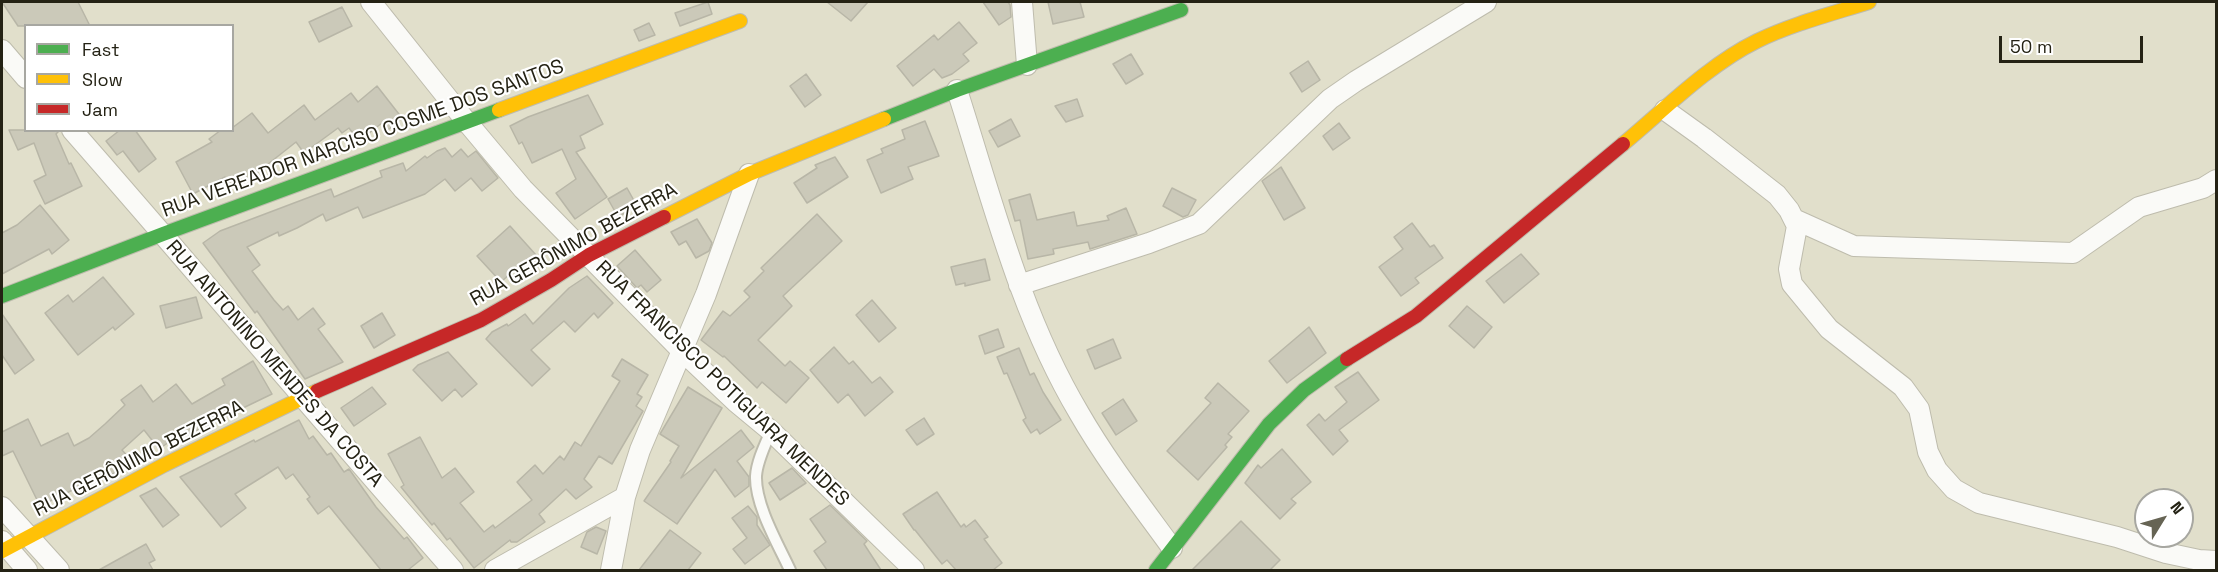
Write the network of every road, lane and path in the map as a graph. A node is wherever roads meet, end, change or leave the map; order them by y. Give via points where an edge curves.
1 (370, 2) edge
2 (1022, 2) edge
3 (1485, 2) edge
4 (1869, 2) edge
5 (1181, 10) dead end
6 (740, 21) dead end
7 (2, 50) edge
8 (1027, 64) junction
9 (24, 76) edge
10 (957, 90) junction
11 (1665, 110) junction
12 (466, 121) junction
13 (74, 132) edge
14 (748, 174) junction
15 (2217, 180) edge
16 (1794, 219) junction
17 (163, 234) junction
18 (589, 255) junction
19 (1018, 285) junction
20 (2, 296) edge
21 (681, 350) junction
22 (302, 398) junction
23 (771, 431) junction
24 (625, 497) junction
25 (2, 507) edge
26 (29, 537) junction
27 (4, 547) edge
28 (1173, 548) junction
29 (2217, 561) edge
30 (27, 570) edge
31 (59, 570) edge
32 (453, 570) edge
33 (495, 570) edge
34 (611, 570) edge
35 (789, 570) edge
36 (914, 570) edge
37 (1156, 570) edge

1 - 12 street, RUA FRANCISCO POTIGUARA MENDES
2 - 8 street
3 - 19 street via 1330,99 1199,224
4 - 11 street via 1758,41 1706,75
5 - 8 street, RUA GERÔNIMO BEZERRA
6 - 12 street, RUA VEREADOR NARCISO COSME DOS SANTOS
7 - 9 street
8 - 10 street, RUA GERÔNIMO BEZERRA
10 - 14 street, RUA GERÔNIMO BEZERRA
10 - 19 street
11 - 16 street via 1777,195
11 - 28 street via 1416,316 1304,390 1269,424
12 - 17 street, RUA VEREADOR NARCISO COSME DOS SANTOS
12 - 18 street, RUA FRANCISCO POTIGUARA MENDES via 524,189
13 - 17 street, RUA ANTONINO MENDES DA COSTA
14 - 18 street, RUA GERÔNIMO BEZERRA
14 - 21 street via 722,253
15 - 16 street via 2139,207 2073,253 1854,246
16 - 29 street via 1797,232 1789,269 1792,284 1829,329 1904,387 1920,409 1932,461 1954,489 1979,503 2166,553
17 - 20 street, RUA VEREADOR NARCISO COSME DOS SANTOS
17 - 22 street, RUA ANTONINO MENDES DA COSTA
18 - 21 street, RUA FRANCISCO POTIGUARA MENDES
18 - 22 street, RUA GERÔNIMO BEZERRA via 481,320
19 - 28 street via 1078,412
21 - 23 street, RUA FRANCISCO POTIGUARA MENDES
21 - 24 street
22 - 26 street, RUA GERÔNIMO BEZERRA
22 - 32 street, RUA ANTONINO MENDES DA COSTA
23 - 35 lane via 758,466 757,488
23 - 36 street, RUA FRANCISCO POTIGUARA MENDES
24 - 33 street
24 - 34 street
25 - 26 street
26 - 27 street, RUA GERÔNIMO BEZERRA
26 - 31 street
27 - 30 street
28 - 37 street

